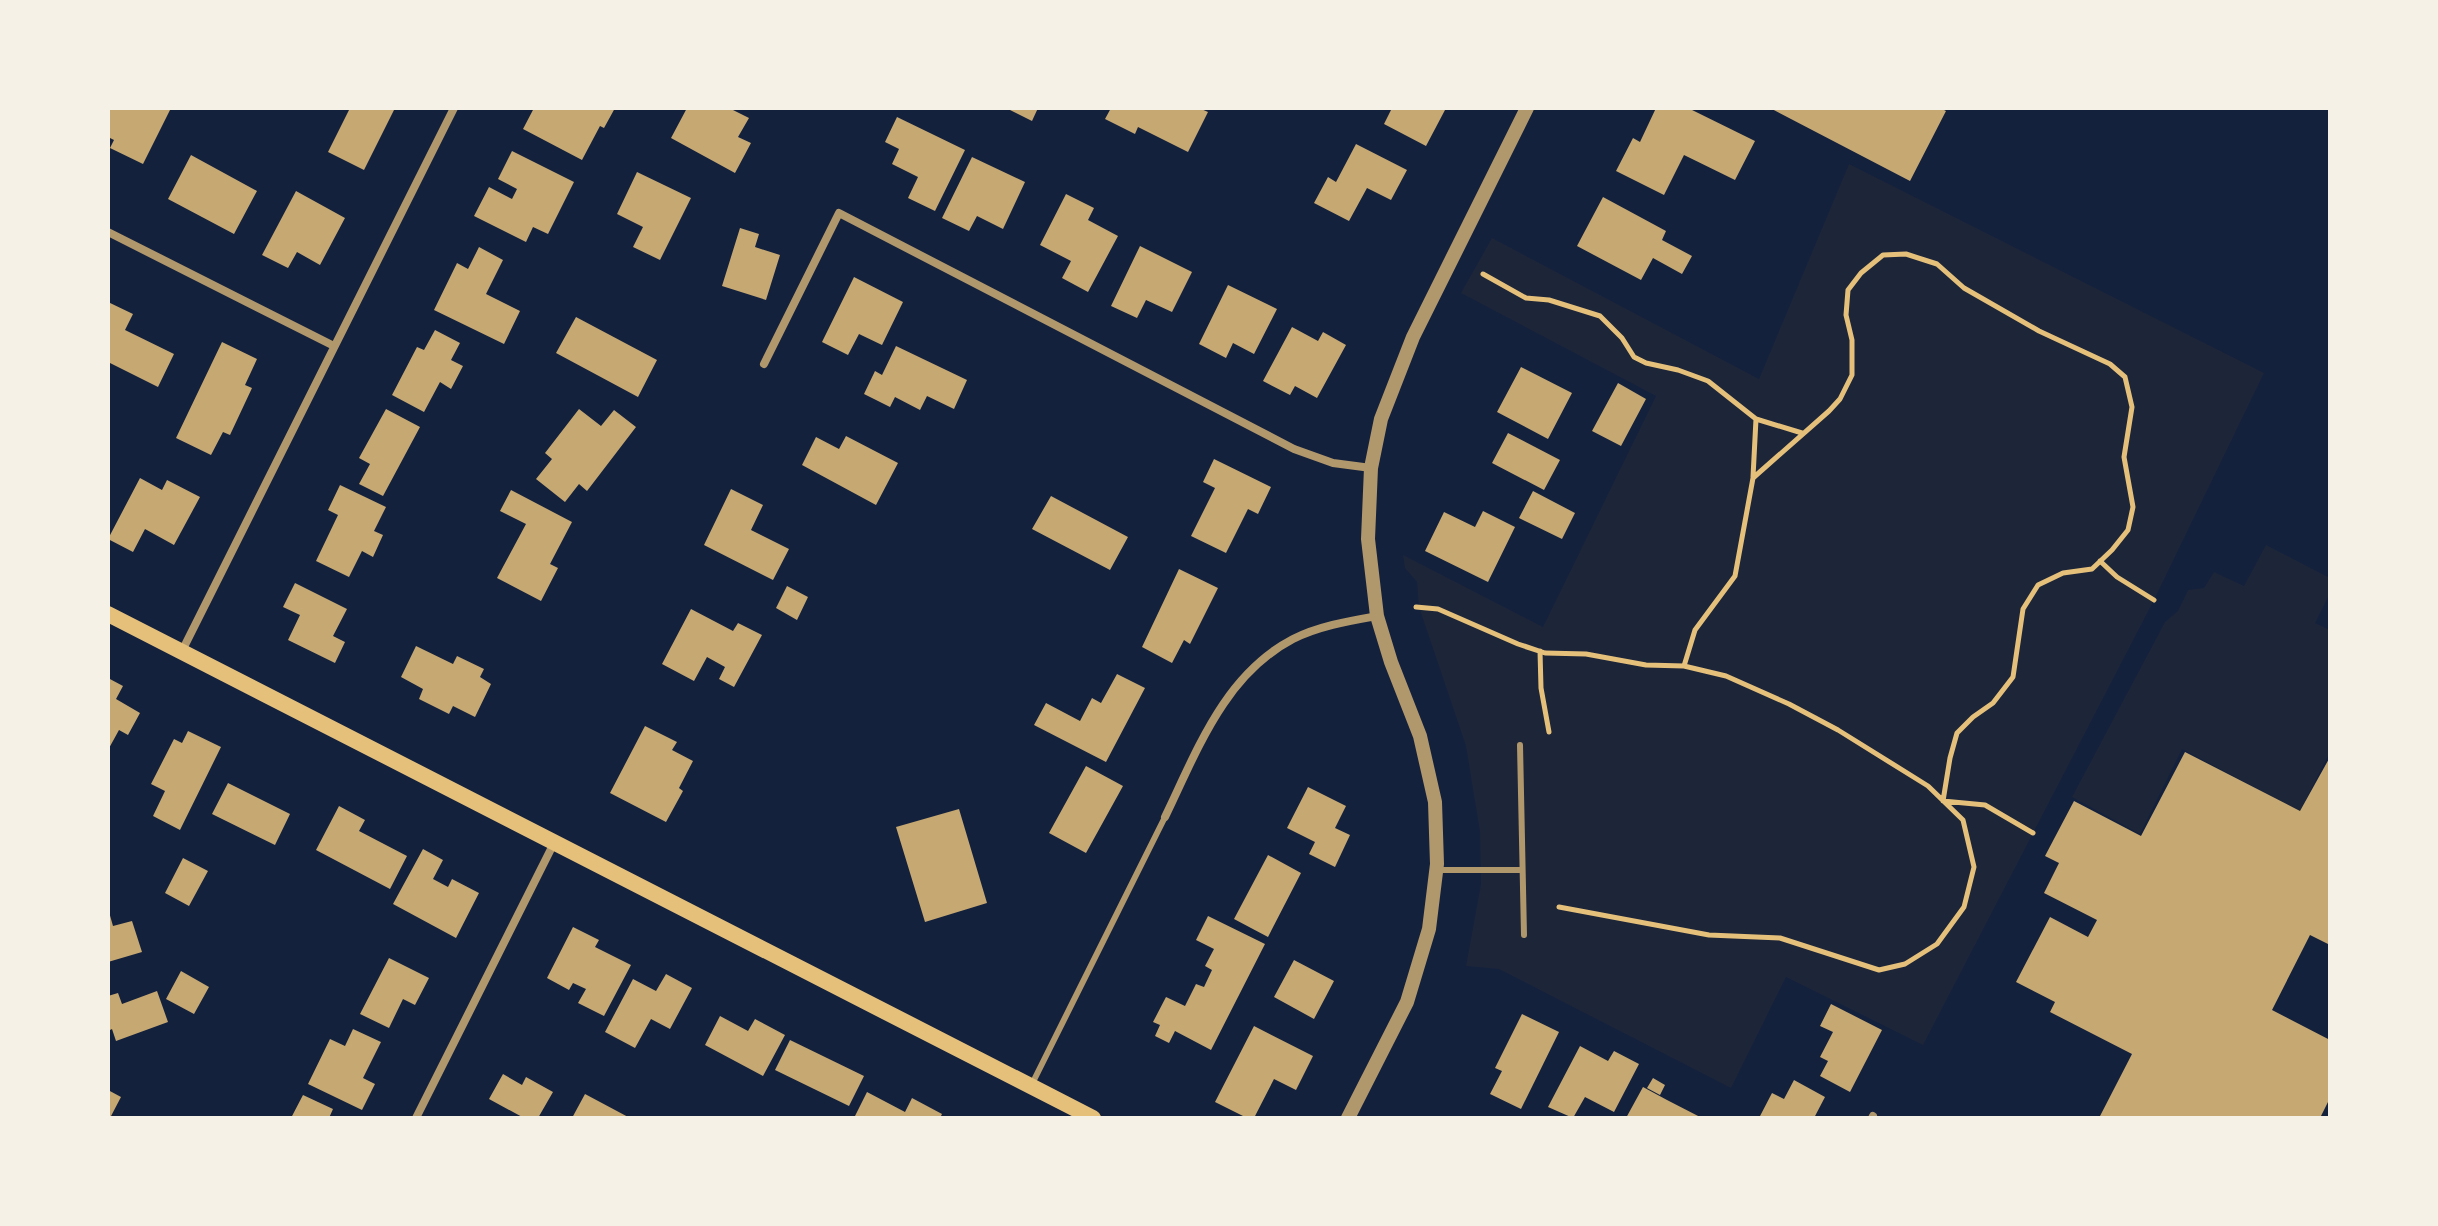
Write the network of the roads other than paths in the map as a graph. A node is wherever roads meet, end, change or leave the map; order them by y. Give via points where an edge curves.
1 (454, 108) edge
2 (1527, 108) edge
3 (108, 232) edge
4 (334, 346) junction
5 (764, 364) dead end
6 (1371, 468) junction
7 (108, 614) edge
8 (1377, 616) junction
9 (182, 651) junction
10 (1520, 745) dead end
11 (1165, 817) joint
12 (554, 842) junction
13 (1436, 870) junction
14 (1522, 870) junction
15 (1524, 935) dead end
16 (1031, 1086) junction
17 (416, 1118) edge
18 (1093, 1118) edge
19 (1348, 1118) edge

1 - 4 street
2 - 6 street via 1397,374
3 - 4 street
4 - 9 street
5 - 6 street via 839,213 1294,449 1333,463
6 - 8 street via 1368,539
7 - 9 main road
8 - 11 street via 1293,639 1255,666 1223,700
8 - 13 street via 1420,736 1435,802
9 - 12 main road
10 - 14 lane
11 - 16 lane
12 - 16 main road
12 - 17 street
13 - 14 lane
13 - 19 street via 1429,929 1407,1002
14 - 15 lane
16 - 18 main road

